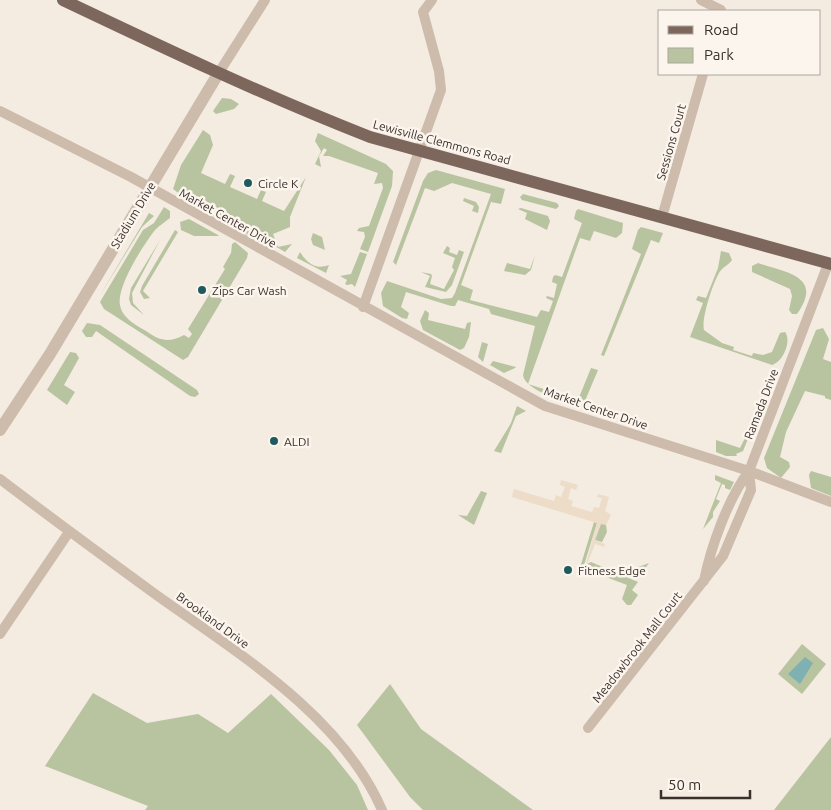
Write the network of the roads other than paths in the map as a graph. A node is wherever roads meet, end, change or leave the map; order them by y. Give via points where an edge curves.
1 (63, 0) edge
2 (265, 0) edge
3 (432, 0) edge
4 (701, 0) edge
5 (722, 7) edge
6 (218, 74) junction
7 (703, 75) edge
8 (0, 111) edge
9 (420, 152) junction
10 (150, 188) junction
11 (662, 217) junction
12 (830, 264) edge
13 (363, 307) junction
14 (0, 430) edge
15 (749, 471) junction
16 (0, 479) edge
17 (831, 502) edge
18 (69, 532) junction
19 (0, 634) edge
20 (588, 728) dead end
21 (382, 810) edge

1 - 6 main road, Lewisville Clemmons Road
2 - 6 street, Stadium Drive
3 - 9 street via 423,12 439,70 441,90
4 - 5 street
6 - 9 main road, Lewisville Clemmons Road via 314,116
6 - 10 street, Stadium Drive
7 - 11 street, Sessions Court
8 - 10 street, Market Center Drive
9 - 11 main road, Lewisville Clemmons Road
9 - 13 street
10 - 13 street, Market Center Drive
10 - 14 street, Stadium Drive
11 - 12 main road, Lewisville Clemmons Road
12 - 15 street, Ramada Drive
13 - 15 street, Market Center Drive via 546,406
15 - 17 street
15 - 20 street, Meadowbrook Mall Court via 751,490 723,556
16 - 18 street, Brookland Drive
18 - 19 street
18 - 21 street, Brookland Drive via 262,670 318,720 355,762

